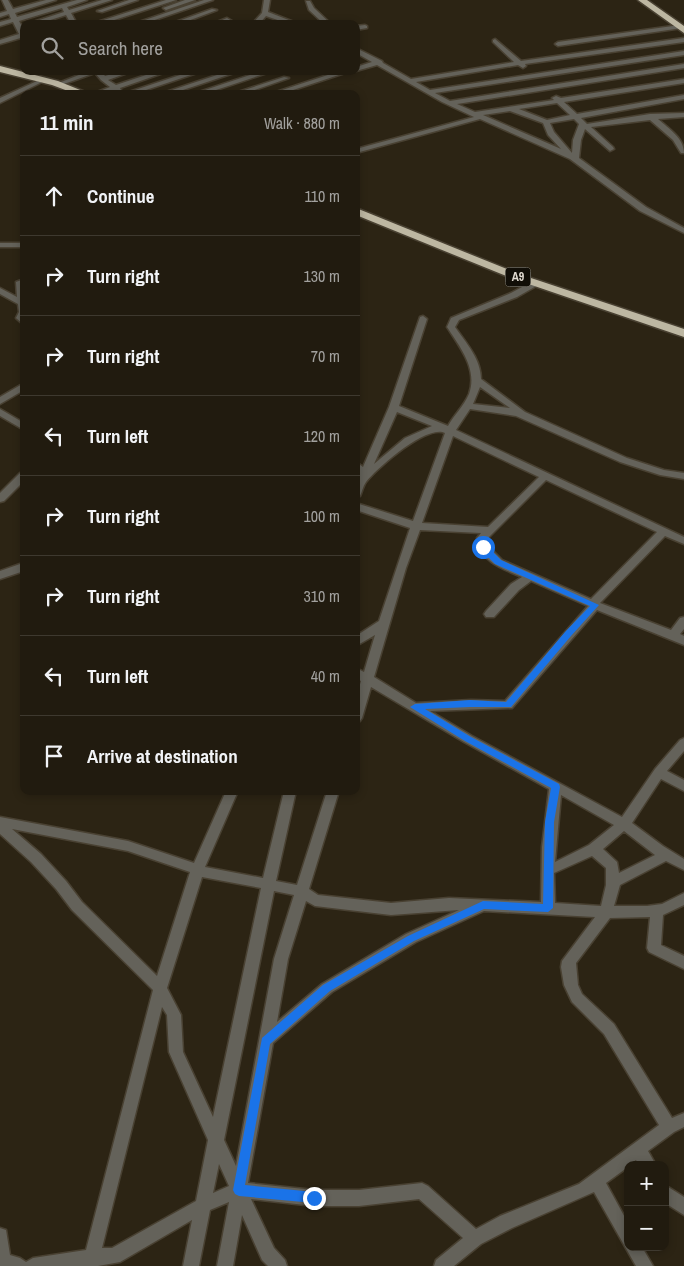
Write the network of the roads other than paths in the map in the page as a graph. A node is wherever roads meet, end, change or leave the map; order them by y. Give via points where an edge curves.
1 (26, 0) edge
2 (53, 0) edge
3 (84, 0) edge
4 (109, 0) edge
5 (153, 0) edge
6 (192, 0) edge
7 (267, 0) edge
8 (642, 0) edge
9 (35, 2) edge
10 (219, 2) dead end
11 (308, 2) dead end
12 (62, 3) edge
13 (209, 3) edge
14 (9, 6) edge
15 (0, 7) edge
16 (143, 11) edge
17 (102, 12) edge
18 (40, 13) junction
19 (184, 13) edge
20 (265, 13) junction
21 (0, 15) edge
22 (16, 19) junction
23 (72, 19) edge
24 (44, 20) edge
25 (125, 20) edge
26 (258, 20) edge
27 (285, 20) edge
28 (323, 20) edge
29 (0, 24) edge
30 (20, 24) edge
31 (20, 26) edge
32 (683, 26) edge
33 (365, 27) dead end
34 (360, 28) edge
35 (6, 30) dead end
36 (20, 37) edge
37 (608, 37) junction
38 (684, 40) edge
39 (495, 41) dead end
40 (0, 43) edge
41 (621, 49) junction
42 (360, 52) edge
43 (684, 53) edge
44 (570, 55) junction
45 (633, 60) junction
46 (380, 62) junction
47 (521, 64) junction
48 (684, 66) edge
49 (360, 68) edge
50 (584, 68) junction
51 (468, 70) junction
52 (0, 71) edge
53 (647, 72) junction
54 (85, 75) edge
55 (100, 75) edge
56 (116, 75) edge
57 (155, 75) edge
58 (167, 75) edge
59 (188, 75) edge
60 (217, 75) edge
61 (225, 75) edge
62 (256, 75) edge
63 (282, 75) edge
64 (335, 75) edge
65 (532, 75) junction
66 (286, 78) junction
67 (103, 79) junction
68 (172, 80) junction
69 (597, 80) junction
70 (411, 81) junction
71 (684, 81) edge
72 (39, 82) junction
73 (232, 82) junction
74 (481, 83) junction
75 (60, 84) junction
76 (663, 85) junction
77 (298, 86) junction
78 (114, 88) junction
79 (181, 88) junction
80 (545, 88) junction
81 (23, 90) edge
82 (62, 90) edge
83 (76, 90) edge
84 (108, 90) edge
85 (118, 90) edge
86 (138, 90) edge
87 (175, 90) edge
88 (183, 90) edge
89 (208, 90) edge
90 (244, 90) edge
91 (253, 90) edge
92 (286, 90) edge
93 (20, 91) edge
94 (429, 92) junction
95 (612, 93) junction
96 (493, 96) junction
97 (684, 97) edge
98 (0, 101) edge
99 (558, 101) junction
100 (450, 103) junction
101 (637, 105) junction
102 (510, 110) junction
103 (477, 115) junction
104 (684, 115) edge
105 (576, 117) junction
106 (652, 118) junction
107 (546, 122) junction
108 (585, 125) junction
109 (680, 138) edge
110 (610, 149) dead end
111 (360, 150) edge
112 (684, 151) edge
113 (574, 158) junction
114 (360, 208) edge
115 (360, 212) edge
116 (684, 231) edge
117 (0, 245) edge
118 (20, 245) edge
119 (535, 283) junction
120 (11, 285) edge
121 (20, 302) edge
122 (20, 302) edge
123 (423, 319) dead end
124 (684, 328) edge
125 (684, 333) edge
126 (478, 381) junction
127 (20, 388) edge
128 (0, 401) edge
129 (467, 406) junction
130 (394, 407) junction
131 (0, 412) edge
132 (526, 416) junction
133 (20, 424) edge
134 (445, 429) junction
135 (360, 472) edge
136 (684, 476) edge
137 (544, 477) junction
138 (20, 478) edge
139 (364, 478) junction
140 (360, 486) edge
141 (0, 499) edge
142 (360, 507) edge
143 (416, 526) junction
144 (490, 530) junction
145 (663, 532) junction
146 (681, 536) edge
147 (20, 568) edge
148 (0, 575) edge
149 (530, 576) junction
150 (593, 604) junction
151 (490, 614) dead end
152 (684, 621) edge
153 (385, 623) junction
154 (673, 635) junction
155 (360, 639) edge
156 (684, 641) edge
157 (360, 674) edge
158 (368, 679) junction
159 (360, 705) edge
160 (415, 707) junction
161 (684, 743) edge
162 (659, 772) junction
163 (684, 786) edge
164 (556, 787) junction
165 (230, 795) edge
166 (289, 795) edge
167 (332, 795) edge
168 (0, 822) edge
169 (624, 824) junction
170 (0, 826) edge
171 (594, 849) junction
172 (667, 855) junction
173 (684, 865) edge
174 (197, 870) junction
175 (547, 871) junction
176 (613, 882) junction
177 (269, 884) junction
178 (302, 891) junction
179 (684, 899) edge
180 (483, 905) junction
181 (548, 908) junction
182 (656, 910) junction
183 (606, 912) junction
184 (684, 963) edge
185 (160, 988) junction
186 (265, 1041) junction
187 (679, 1125) edge
188 (216, 1140) junction
189 (638, 1149) junction
190 (646, 1161) edge
191 (596, 1181) junction
192 (239, 1190) junction
193 (669, 1196) edge
194 (202, 1206) junction
195 (684, 1207) edge
196 (624, 1232) edge
197 (0, 1236) edge
198 (475, 1238) junction
199 (635, 1251) edge
200 (2, 1262) edge
201 (92, 1262) edge
202 (20, 1266) edge
203 (33, 1266) edge
204 (191, 1266) edge
205 (225, 1266) edge
206 (279, 1266) edge
207 (442, 1266) edge
208 (644, 1266) edge

1 - 14 street
2 - 9 street
3 - 12 street
4 - 17 street
5 - 16 street
6 - 19 street
7 - 20 street
8 - 32 highway
9 - 14 street
9 - 18 street
10 - 13 street
11 - 28 street
12 - 18 street
12 - 23 street
13 - 19 street
13 - 19 street via 220,14
14 - 15 street
14 - 21 street
14 - 22 street
16 - 17 street
16 - 17 street
16 - 19 street
16 - 19 street
16 - 25 street
17 - 23 street
18 - 22 street
18 - 24 street
20 - 26 street
20 - 27 street
22 - 29 street
22 - 30 street
31 - 35 street
32 - 37 street
33 - 34 street
36 - 40 street
37 - 41 street
37 - 44 street via 558,44
38 - 41 street
39 - 47 street
41 - 44 street
41 - 45 street
42 - 46 street
43 - 45 street
44 - 47 street
44 - 50 street
45 - 50 street
45 - 53 street
46 - 49 street
46 - 70 street
47 - 51 street
47 - 65 street
48 - 53 street
50 - 65 street
50 - 69 street
51 - 70 street
51 - 74 street
52 - 72 highway
52 - 75 highway
53 - 69 street
53 - 76 street
54 - 75 street
55 - 67 street
56 - 67 street
57 - 78 street
58 - 68 street
59 - 68 street
60 - 79 street
61 - 73 street
62 - 73 street
63 - 66 street
64 - 77 street
65 - 74 street
65 - 80 street
66 - 77 street
66 - 91 street
67 - 78 street
68 - 79 street
68 - 86 street
69 - 80 street
69 - 95 street
70 - 94 street
71 - 76 street
72 - 81 street
72 - 82 highway
73 - 89 street
73 - 90 street
74 - 94 street
74 - 96 street
75 - 83 highway
76 - 95 street
77 - 92 street
78 - 84 street
78 - 85 street
79 - 87 street
79 - 88 street
80 - 96 street
80 - 99 street
93 - 98 street
94 - 100 street
95 - 99 street
96 - 100 street
96 - 102 street
97 - 101 street
99 - 102 street
99 - 105 street
100 - 103 street
101 - 105 street
101 - 106 street
102 - 103 street
102 - 107 street
103 - 111 street
103 - 113 street
104 - 106 street
105 - 107 street
105 - 108 street
106 - 108 street
106 - 109 street
107 - 113 street via 551,133
108 - 110 street
108 - 113 street via 577,140
109 - 112 street
113 - 116 street via 643,209
114 - 124 highway, A9 via 494,263
115 - 119 highway, A9
117 - 118 street
119 - 125 highway, A9
119 - 126 street via 514,296 454,318 451,323 467,350
120 - 121 street
120 - 122 street
123 - 130 street
126 - 129 street
126 - 132 street
127 - 128 street
129 - 132 street
129 - 134 street
130 - 134 street
130 - 139 street
131 - 133 street
132 - 136 street via 636,465
134 - 137 street
134 - 139 street via 424,430
134 - 143 street
135 - 139 street
137 - 144 street
137 - 145 street
138 - 141 street
139 - 140 street
142 - 143 street
143 - 144 street
143 - 153 street
144 - 149 street via 482,538 487,553 498,562
145 - 146 street
145 - 150 street
147 - 148 street
149 - 150 street
149 - 151 street
150 - 154 street
150 - 160 street via 508,705
152 - 154 street
153 - 155 street
153 - 158 street
154 - 156 street
157 - 158 street
158 - 159 street
158 - 160 street
160 - 164 street
161 - 162 street
162 - 163 street
162 - 169 street
164 - 169 street
164 - 175 street via 549,822
165 - 174 street
166 - 177 street
167 - 178 street
168 - 174 street via 128,846
169 - 171 street
169 - 172 street
170 - 185 street via 36,858 77,906
171 - 175 street
171 - 176 street via 612,866
172 - 173 street
172 - 176 street
174 - 177 street
174 - 185 street
175 - 181 street
176 - 183 street
177 - 178 street
177 - 188 street
178 - 180 street via 315,900 391,909
178 - 186 street via 281,959
179 - 182 street
180 - 181 street
180 - 186 street via 411,938 327,988
181 - 183 street
182 - 183 street
182 - 184 street via 654,948
183 - 187 street via 569,961 571,986 577,998 609,1029
185 - 188 street via 174,1015 176,1052
185 - 201 street
186 - 192 street
187 - 189 street
188 - 192 street
188 - 194 street
189 - 190 street
189 - 191 street
191 - 196 street
191 - 198 street via 585,1189
192 - 194 street
192 - 198 street via 314,1198 359,1198 422,1191
192 - 205 street
192 - 206 street via 268,1254
193 - 195 street
194 - 201 street via 114,1256
194 - 204 street
197 - 200 street
198 - 207 street
199 - 208 street
200 - 202 street
201 - 203 street

